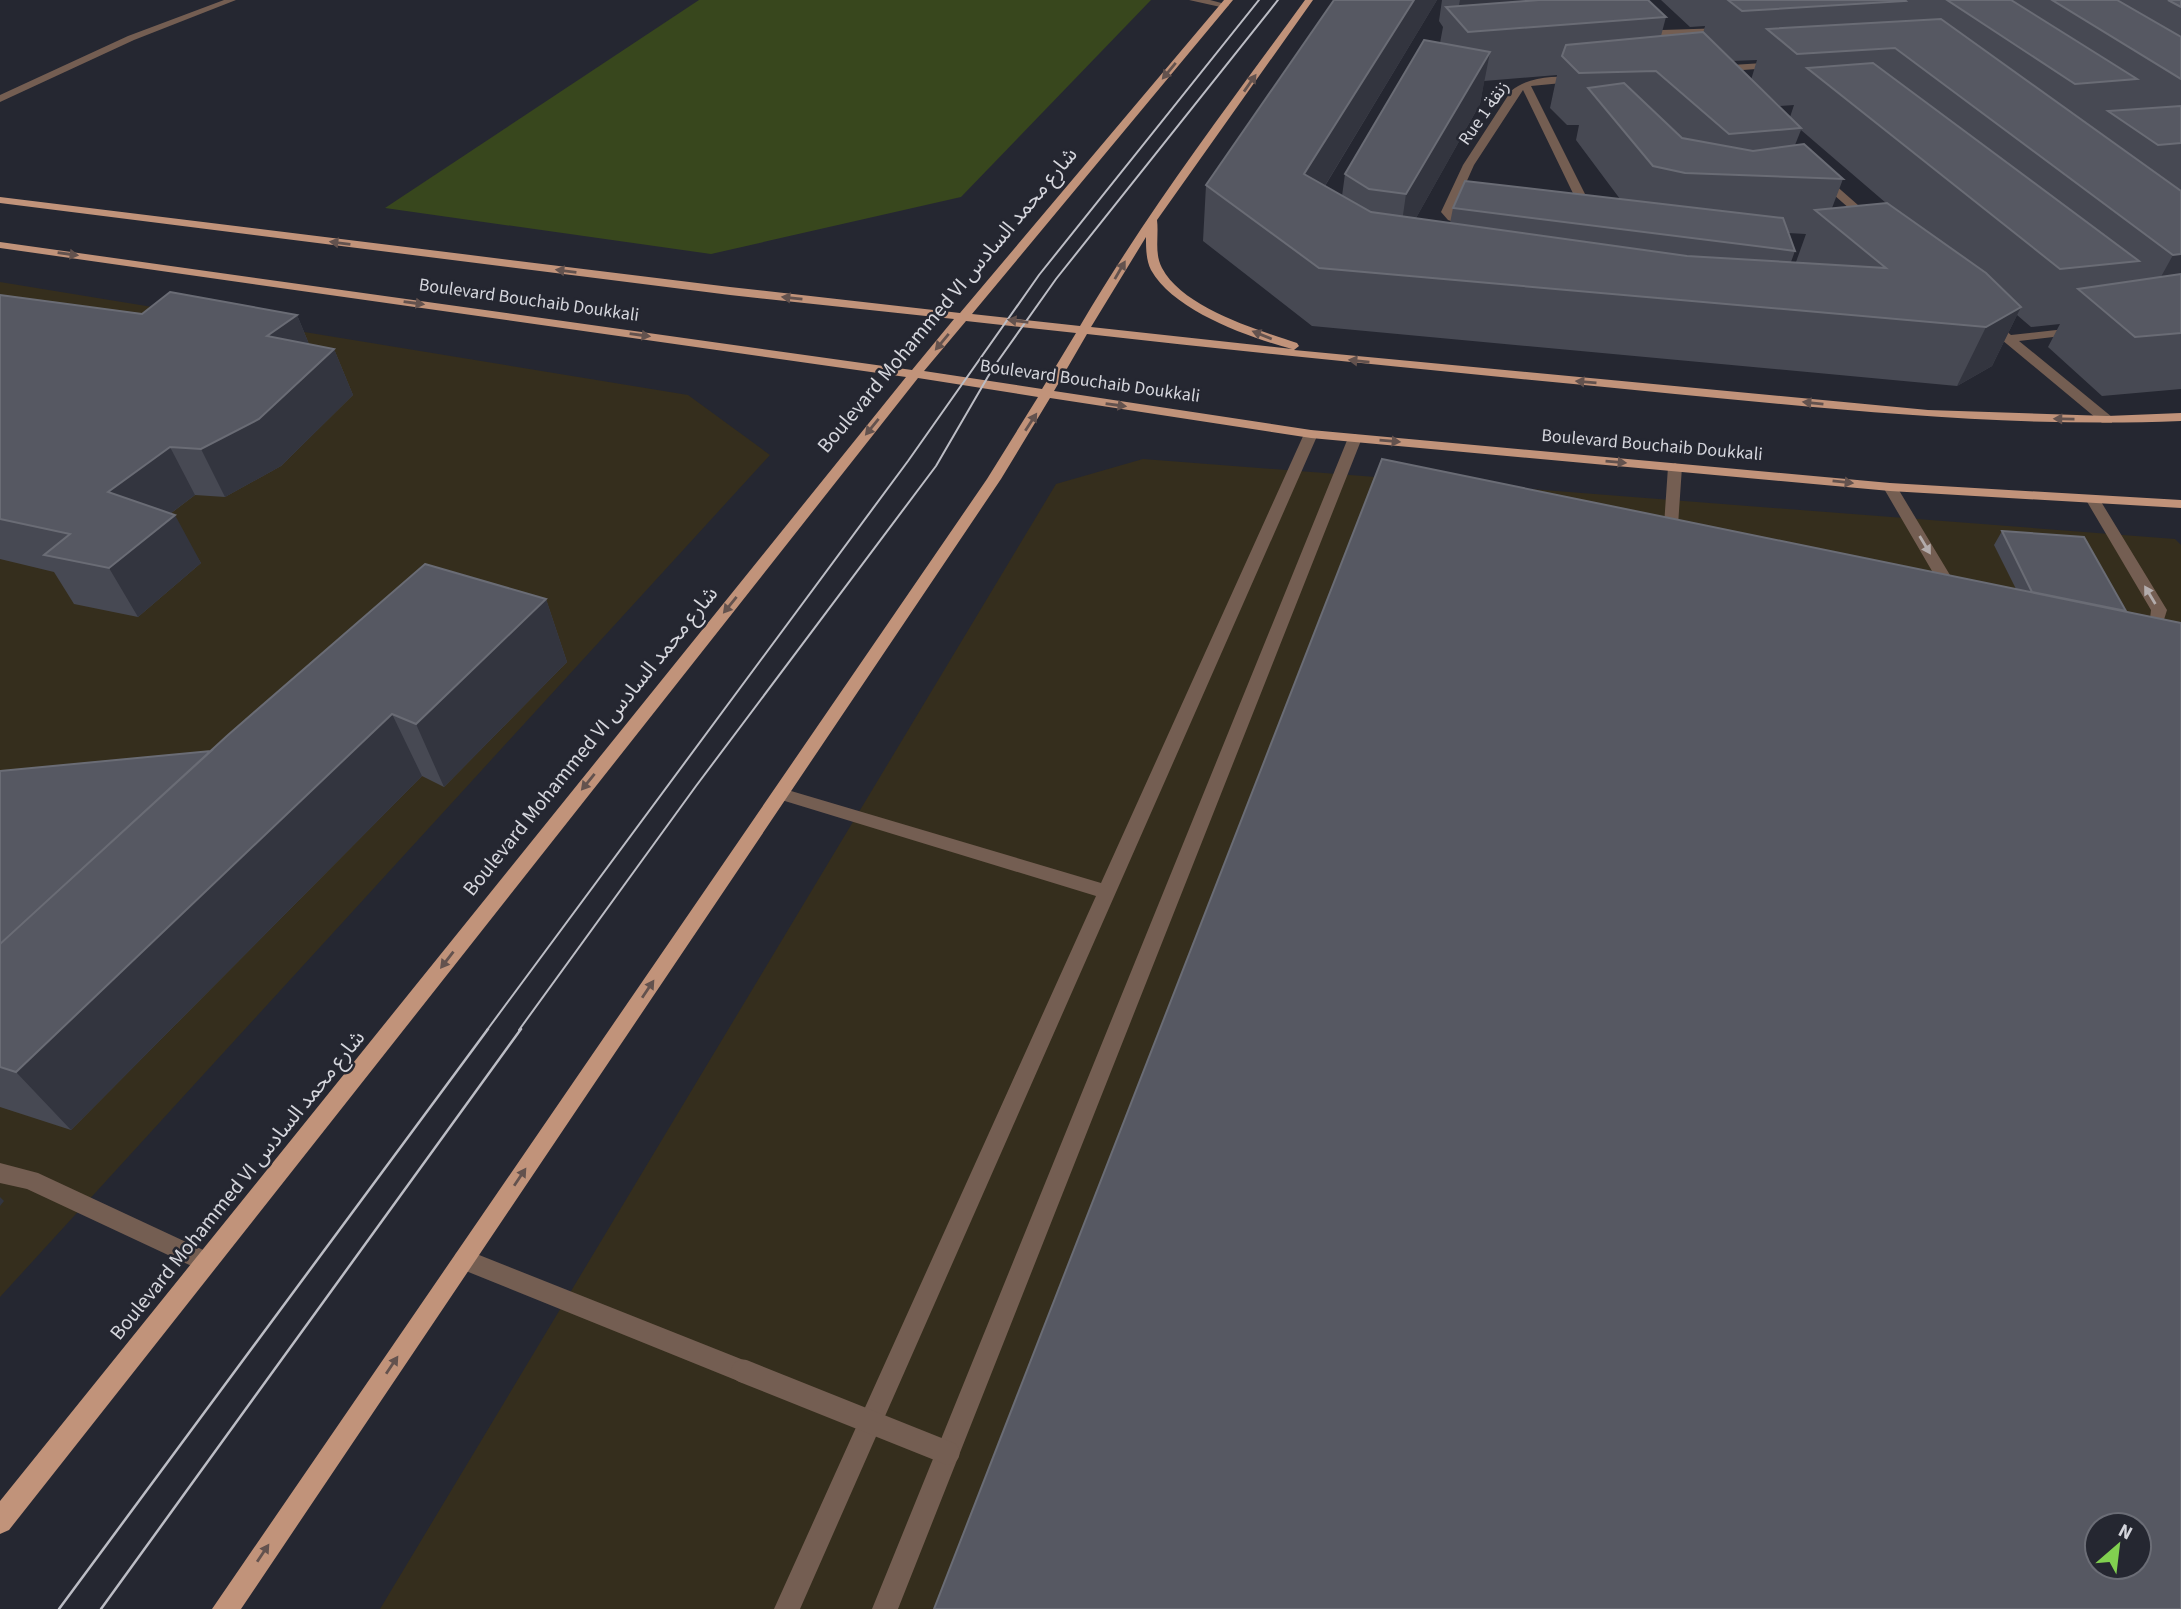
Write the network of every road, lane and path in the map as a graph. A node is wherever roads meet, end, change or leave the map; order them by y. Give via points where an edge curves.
1 (232, 0) edge
2 (1192, 0) edge
3 (1309, 0) edge
4 (1227, 2) edge
5 (1739, 30) edge
6 (1671, 43) edge
7 (1794, 64) edge
8 (1698, 71) edge
9 (1588, 78) edge
10 (1525, 85) junction
11 (0, 99) edge
12 (1815, 171) edge
13 (0, 200) edge
14 (1152, 221) junction
15 (1593, 223) edge
16 (1490, 229) edge
17 (1884, 234) edge
18 (0, 245) edge
19 (1977, 313) edge
20 (964, 315) junction
21 (1086, 329) junction
22 (2092, 329) edge
23 (2009, 338) junction
24 (1326, 357) junction
25 (915, 374) junction
26 (1048, 396) junction
27 (2181, 417) edge
28 (2107, 420) junction
29 (1311, 434) junction
30 (1355, 438) junction
31 (1675, 467) junction
32 (1889, 486) junction
33 (2093, 499) junction
34 (2181, 504) edge
35 (1669, 556) edge
36 (1965, 605) edge
37 (2123, 629) edge
38 (781, 794) junction
39 (1106, 892) junction
40 (0, 1173) edge
41 (464, 1260) junction
42 (206, 1262) junction
43 (948, 1453) junction
44 (0, 1521) edge
45 (225, 1609) edge
46 (787, 1609) edge
47 (886, 1609) edge

1 - 11 street via 131,38
2 - 4 street
14 -> 3 main road
4 -> 20 main road, Boulevard Mohammed VI شارع محمد السادس
5 - 6 street via 1658,29
7 - 8 street
9 - 10 street, Rue 1 زنقة
10 - 15 street
10 - 16 street, Rue 1 زنقة via 1514,93 1462,177 1447,212 1464,224
12 - 17 street
20 -> 13 main road, Boulevard Bouchaib Doukkali via 730,292
21 -> 14 main road
24 -> 14 main road via 1234,323 1171,286 1152,257
18 -> 25 main road, Boulevard Bouchaib Doukkali
19 - 23 street
21 -> 20 main road, Boulevard Bouchaib Doukkali
20 -> 25 main road, Boulevard Mohammed VI شارع محمد السادس
21 - 24 main road, Boulevard Bouchaib Doukkali
21 - 26 main road
22 - 23 street
23 - 28 street
28 -> 24 main road, Boulevard Bouchaib Doukkali via 1928,414
25 - 26 main road, Boulevard Bouchaib Doukkali
25 -> 42 main road, Boulevard Mohammed VI شارع محمد السادس
26 -> 29 main road, Boulevard Bouchaib Doukkali
38 -> 26 main road
27 - 28 main road, Boulevard Bouchaib Doukkali
29 - 30 main road, Boulevard Bouchaib Doukkali
29 - 39 street
30 -> 31 main road, Boulevard Bouchaib Doukkali
30 - 43 street
31 -> 32 main road, Boulevard Bouchaib Doukkali
31 - 35 street
32 - 33 main road, Boulevard Bouchaib Doukkali
32 -> 36 street via 1956,598
33 - 34 main road, Boulevard Bouchaib Doukkali
37 -> 33 street via 2149,628 2157,622 2159,611
38 - 39 street
41 -> 38 main road
39 - 46 street
40 - 42 street via 30,1180
41 - 43 street, bridge
45 -> 41 main road
42 - 44 main road, Boulevard Mohammed VI شارع محمد السادس
43 - 47 street

